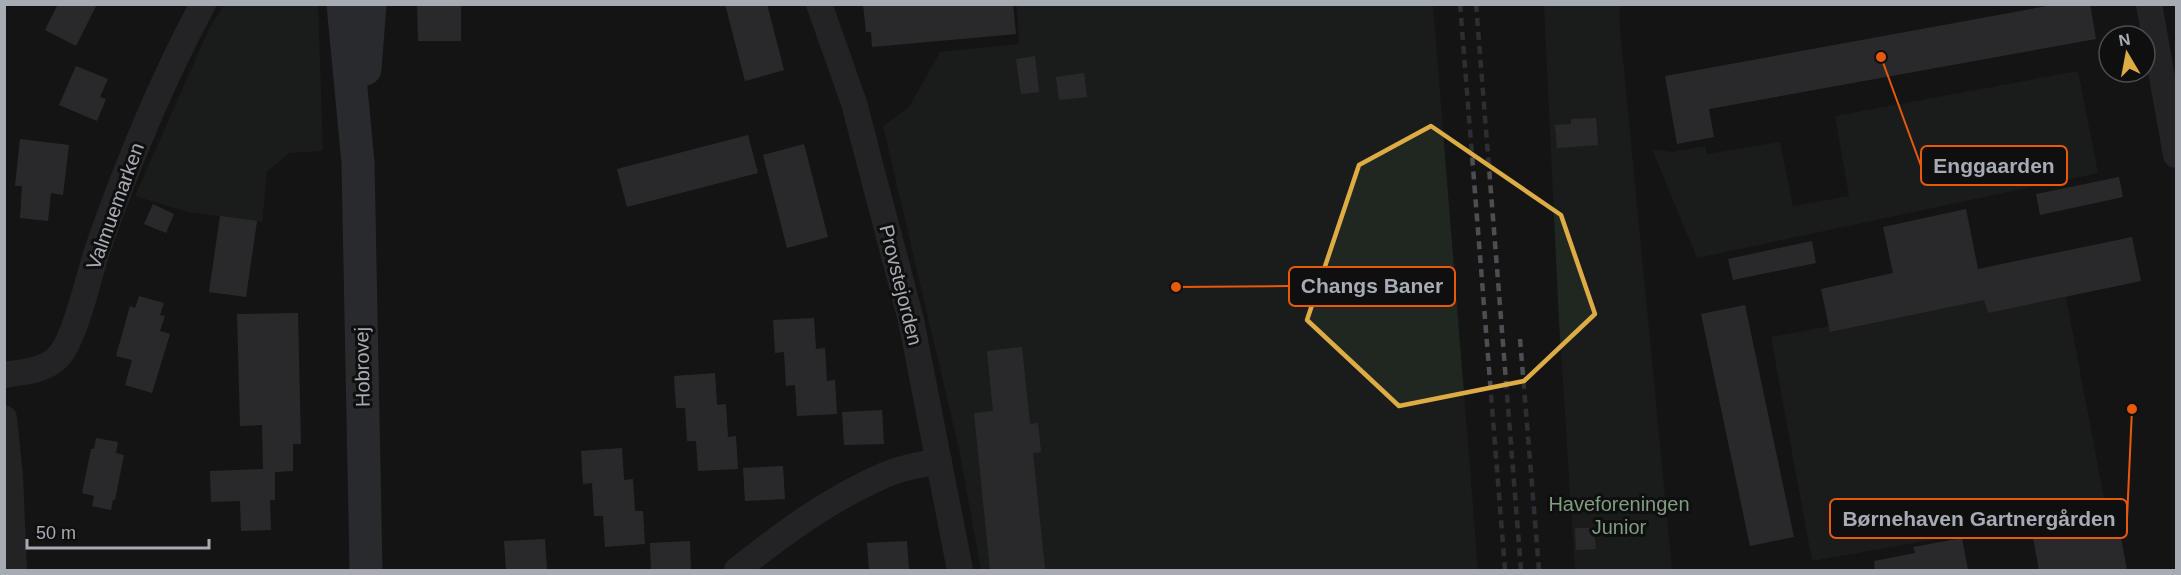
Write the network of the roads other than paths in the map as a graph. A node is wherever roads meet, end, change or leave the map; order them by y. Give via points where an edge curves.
1 (203, 4) edge
2 (343, 4) edge
3 (370, 4) edge
4 (819, 4) edge
5 (2149, 4) edge
6 (2172, 107) edge
7 (2176, 155) edge
8 (358, 163) junction
9 (4, 375) edge
10 (4, 418) edge
11 (939, 461) junction
12 (14, 570) edge
13 (366, 570) edge
14 (737, 570) edge
15 (960, 570) edge

1 - 9 street, Valmuemarken via 141,134 68,343 57,359 41,368
2 - 8 main road, Hobrovej
3 - 8 main road, Hobrovej
4 - 11 street, Provstejorden via 854,103 884,213 911,320
5 - 6 street
6 - 7 street
8 - 13 main road, Hobrovej
10 - 12 street
11 - 14 street via 886,474 825,506
11 - 15 street, Provstejorden

